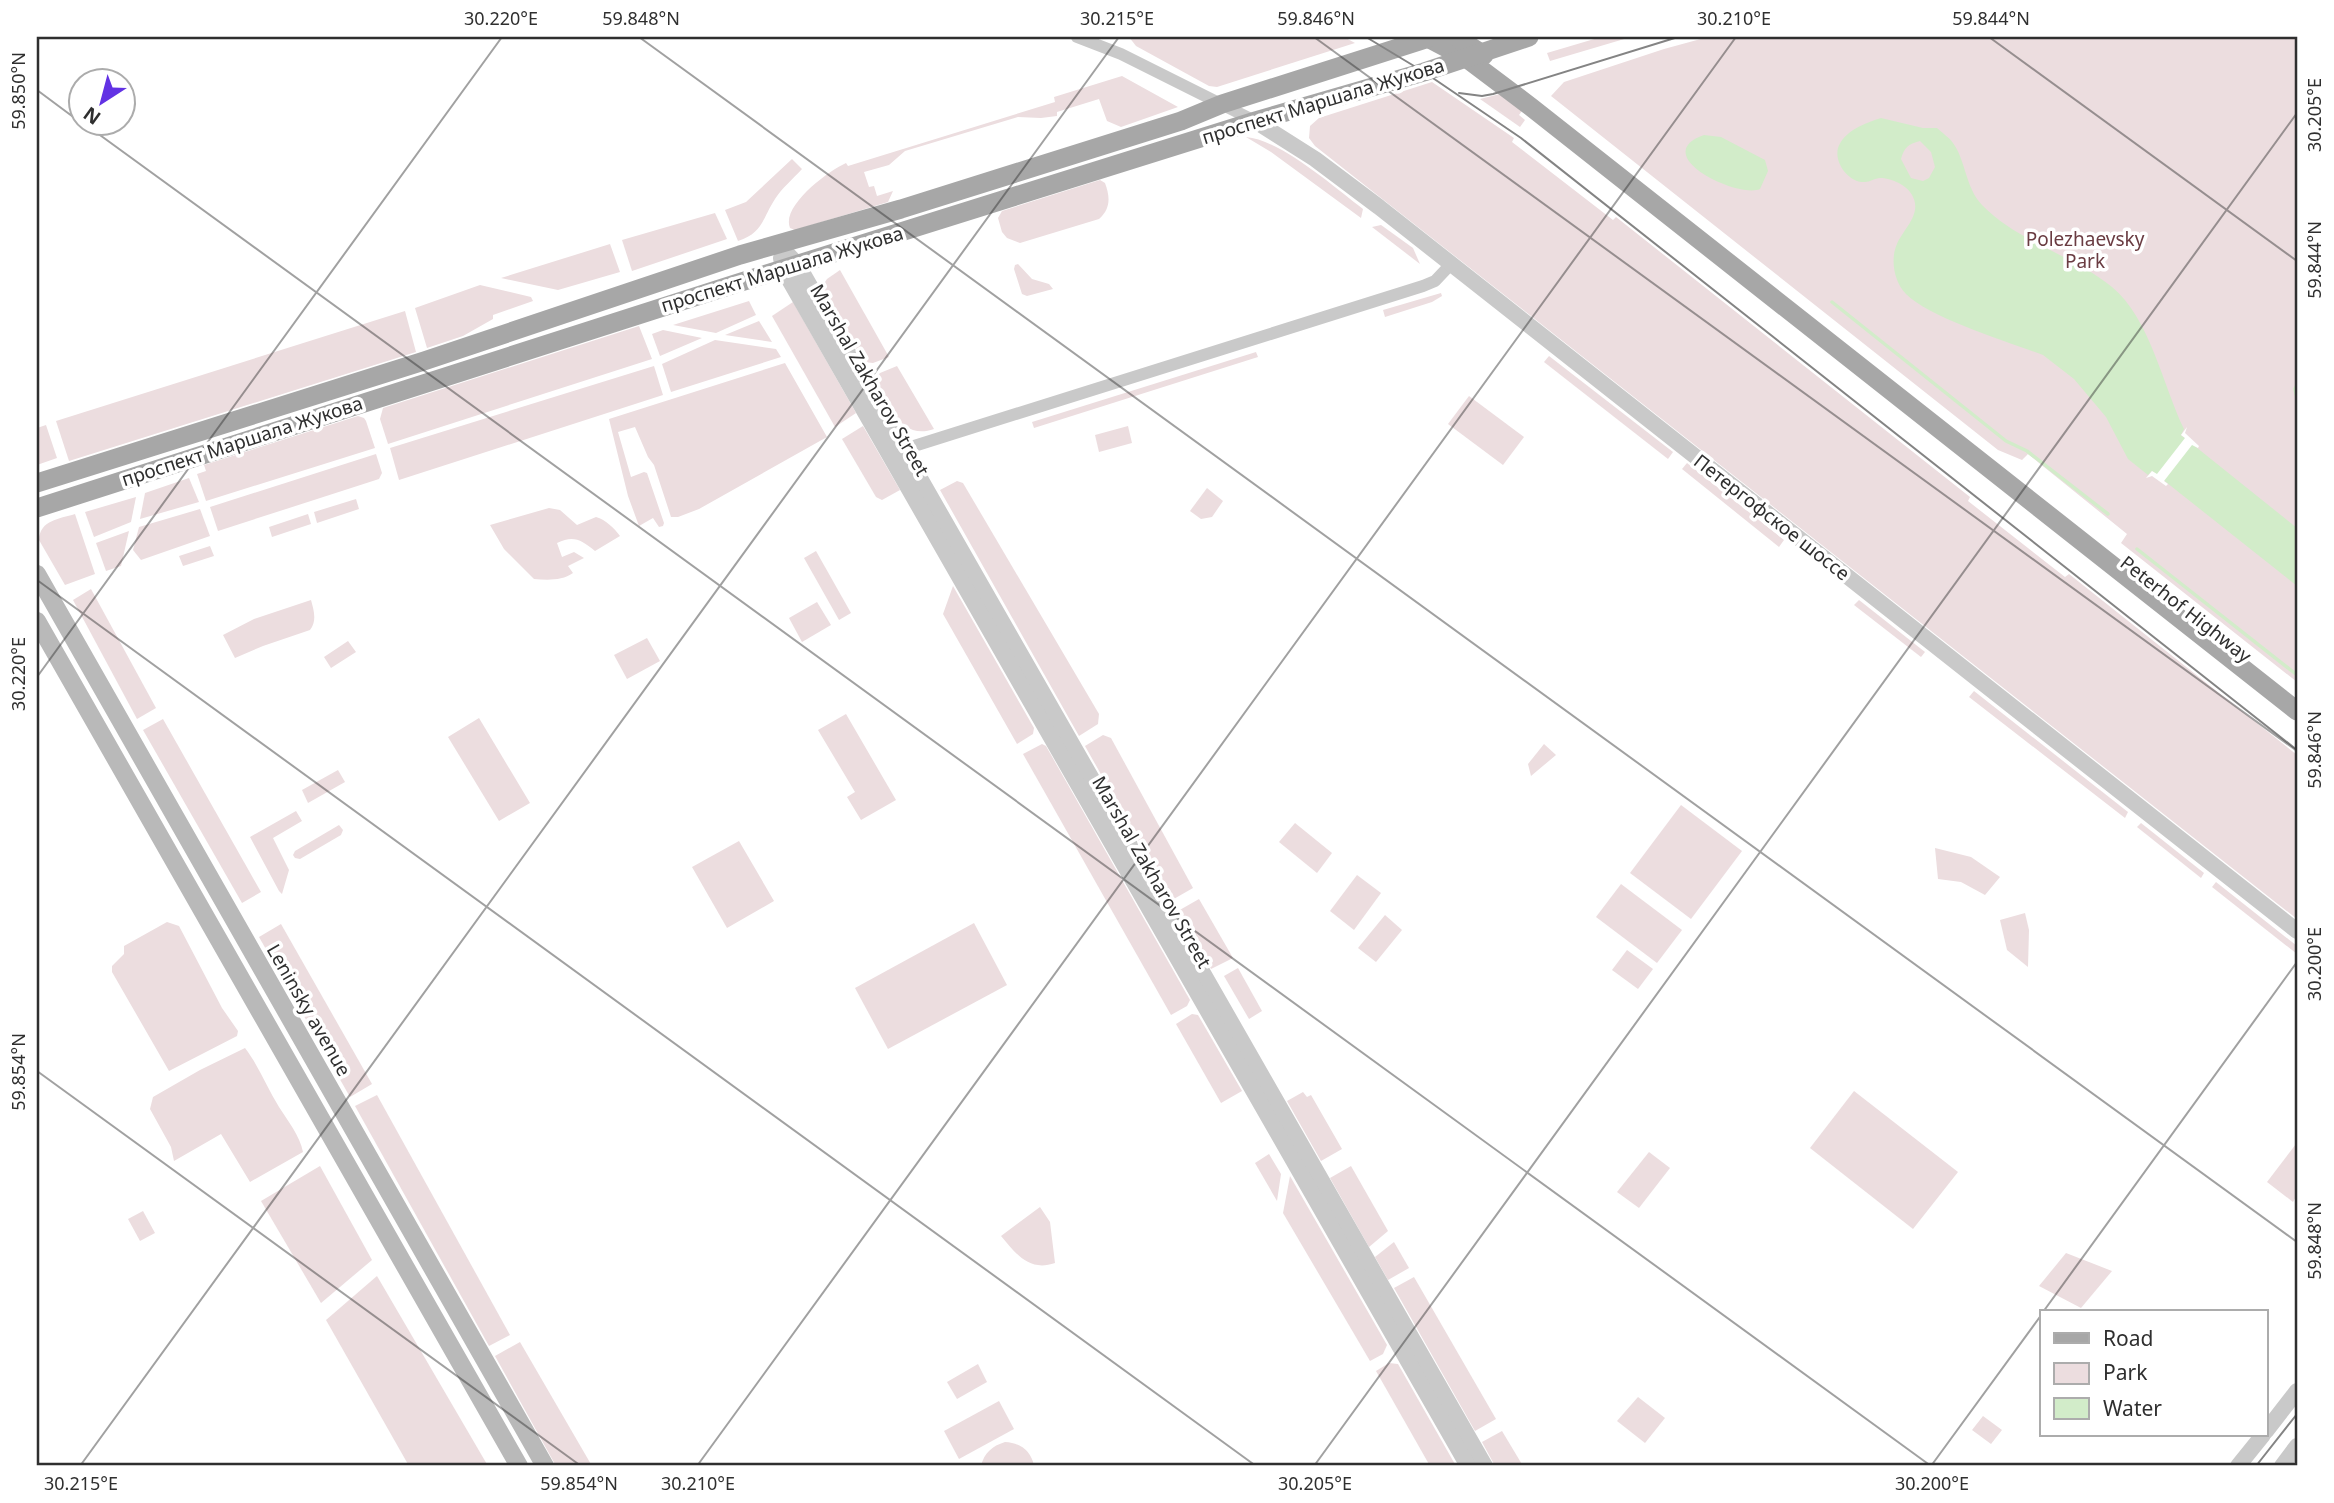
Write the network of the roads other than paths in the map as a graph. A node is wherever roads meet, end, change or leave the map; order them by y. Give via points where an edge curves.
1 (1077, 37) edge
2 (1429, 37) edge
3 (1456, 37) edge
4 (1529, 37) edge
5 (1473, 56) junction
6 (1239, 113) junction
7 (779, 245) junction
8 (1452, 263) junction
9 (791, 267) junction
10 (896, 451) junction
11 (37, 484) edge
12 (37, 508) edge
13 (37, 574) edge
14 (37, 621) edge
15 (2297, 696) edge
16 (2297, 711) edge
17 (2297, 930) edge
18 (2297, 1391) edge
19 (2268, 1428) edge
20 (2262, 1436) edge
21 (2297, 1446) edge
22 (519, 1466) edge
23 (545, 1466) edge
24 (1468, 1466) edge
25 (1485, 1466) edge
26 (2238, 1466) edge
27 (2282, 1466) edge

1 - 6 street
2 - 5 main road
2 - 6 main road, проспект Маршала Жукова
3 - 5 main road
4 - 5 main road, проспект Маршала Жукова
5 - 6 main road, проспект Маршала Жукова via 1424,72
5 - 15 main road
5 - 16 main road
6 - 7 main road, проспект Маршала Жукова via 1181,121
6 - 8 street, Петергофское шоссе via 1315,159
6 - 9 main road, проспект Маршала Жукова
7 - 9 street, Marshal Zakharov Street
7 - 11 main road, проспект Маршала Жукова
8 - 10 street via 1435,281 1423,286
8 - 17 street, Петергофское шоссе
9 - 10 street, Marshal Zakharov Street
9 - 12 main road, проспект Маршала Жукова
10 - 24 street, Marshal Zakharov Street
10 - 25 street, Marshal Zakharov Street
13 - 23 main road, Leninsky avenue
14 - 22 main road
18 - 19 street
20 - 26 street
21 - 27 street

